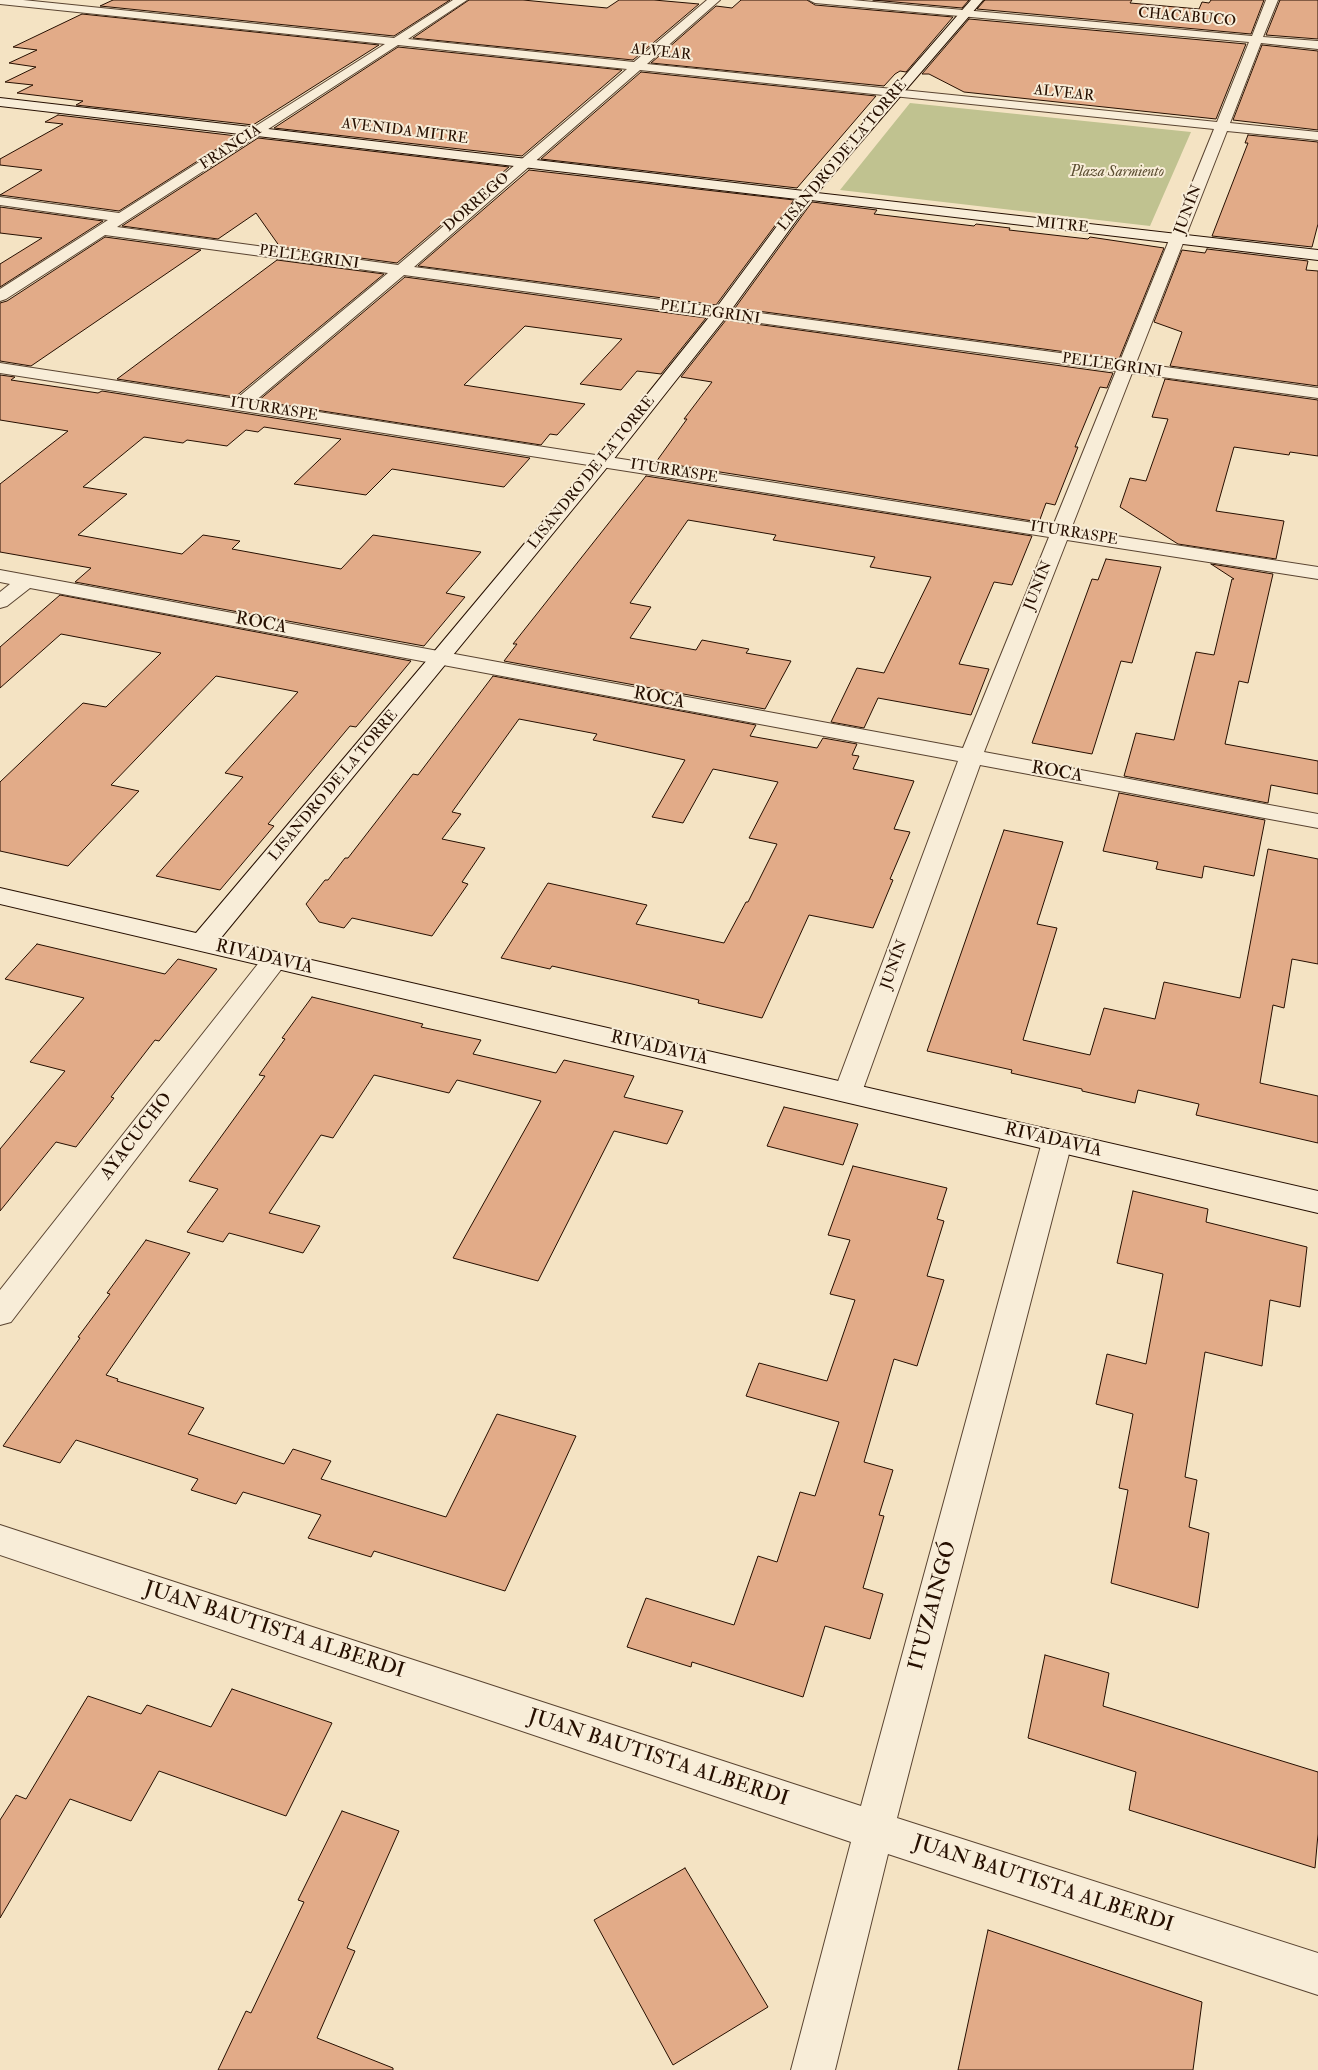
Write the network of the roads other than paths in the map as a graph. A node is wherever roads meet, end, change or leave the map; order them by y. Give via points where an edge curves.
1 (461, 0) edge
2 (714, 0) edge
3 (815, 0) edge
4 (1272, 0) edge
5 (0, 1) edge
6 (972, 7) edge
7 (1256, 39) junction
8 (394, 42) junction
9 (1318, 45) edge
10 (635, 67) junction
11 (895, 93) junction
12 (0, 102) edge
13 (1222, 126) junction
14 (258, 131) junction
15 (1318, 136) edge
16 (524, 162) junction
17 (806, 196) junction
18 (0, 201) edge
19 (122, 218) junction
20 (103, 230) junction
21 (1178, 239) junction
22 (1318, 255) edge
23 (401, 270) junction
24 (0, 296) edge
25 (720, 314) junction
26 (0, 368) edge
27 (1126, 368) junction
28 (1318, 393) edge
29 (240, 405) junction
30 (603, 461) junction
31 (1061, 532) junction
32 (1318, 573) edge
33 (0, 576) edge
34 (26, 581) junction
35 (0, 602) edge
36 (441, 658) junction
37 (971, 757) junction
38 (1318, 821) edge
39 (0, 896) edge
40 (202, 943) junction
41 (274, 961) junction
42 (848, 1092) junction
43 (1057, 1142) junction
44 (1318, 1202) edge
45 (0, 1313) edge
46 (0, 1540) edge
47 (874, 1830) junction
48 (1318, 1974) edge
49 (813, 2070) edge

1 - 8 street, FRANCIA
2 - 10 street, DORREGO
3 - 6 street, CHACABUCO
4 - 7 street, JUNÍN
5 - 8 street, ALVEAR
6 - 7 street, CHACABUCO
6 - 11 street, LISANDRO DE LA TORRE
7 - 9 street, CHACABUCO
7 - 13 street, JUNÍN
8 - 10 street, ALVEAR
8 - 14 street, FRANCIA
10 - 11 street, ALVEAR
10 - 16 street, DORREGO
11 - 13 street, ALVEAR
11 - 17 street, LISANDRO DE LA TORRE
12 - 14 street, AVENIDA MITRE
13 - 15 street, ALVEAR
13 - 21 street, JUNÍN
14 - 16 street, AVENIDA MITRE
14 - 19 street, FRANCIA
16 - 17 street, AVENIDA MITRE
16 - 23 street, DORREGO
17 - 21 street, MITRE
17 - 25 street, LISANDRO DE LA TORRE
18 - 19 street
19 - 20 street, FRANCIA
20 - 23 street, PELLEGRINI
20 - 24 street, FRANCIA
21 - 22 street, MITRE
21 - 27 street, JUNÍN
23 - 25 street, PELLEGRINI
23 - 29 street, DORREGO
25 - 27 street, PELLEGRINI
25 - 30 street, LISANDRO DE LA TORRE
26 - 29 street, ITURRASPE
27 - 28 street, PELLEGRINI
27 - 31 street, JUNÍN
29 - 30 street, ITURRASPE
30 - 31 street, ITURRASPE
30 - 36 street, LISANDRO DE LA TORRE
31 - 32 street, ITURRASPE
31 - 37 street, JUNÍN
33 - 34 street, ROCA
34 - 35 street
34 - 36 street, ROCA
36 - 37 street, ROCA
36 - 40 street, LISANDRO DE LA TORRE
37 - 38 street, ROCA
37 - 42 street, JUNÍN
39 - 40 street, RIVADAVIA
40 - 41 street, RIVADAVIA
41 - 42 street, RIVADAVIA
41 - 45 street, AYACUCHO
42 - 43 street, RIVADAVIA
43 - 44 street, RIVADAVIA
43 - 47 street, ITUZAINGÓ
46 - 47 street, JUAN BAUTISTA ALBERDI
47 - 48 street, JUAN BAUTISTA ALBERDI
47 - 49 street, ITUZAINGÓ

